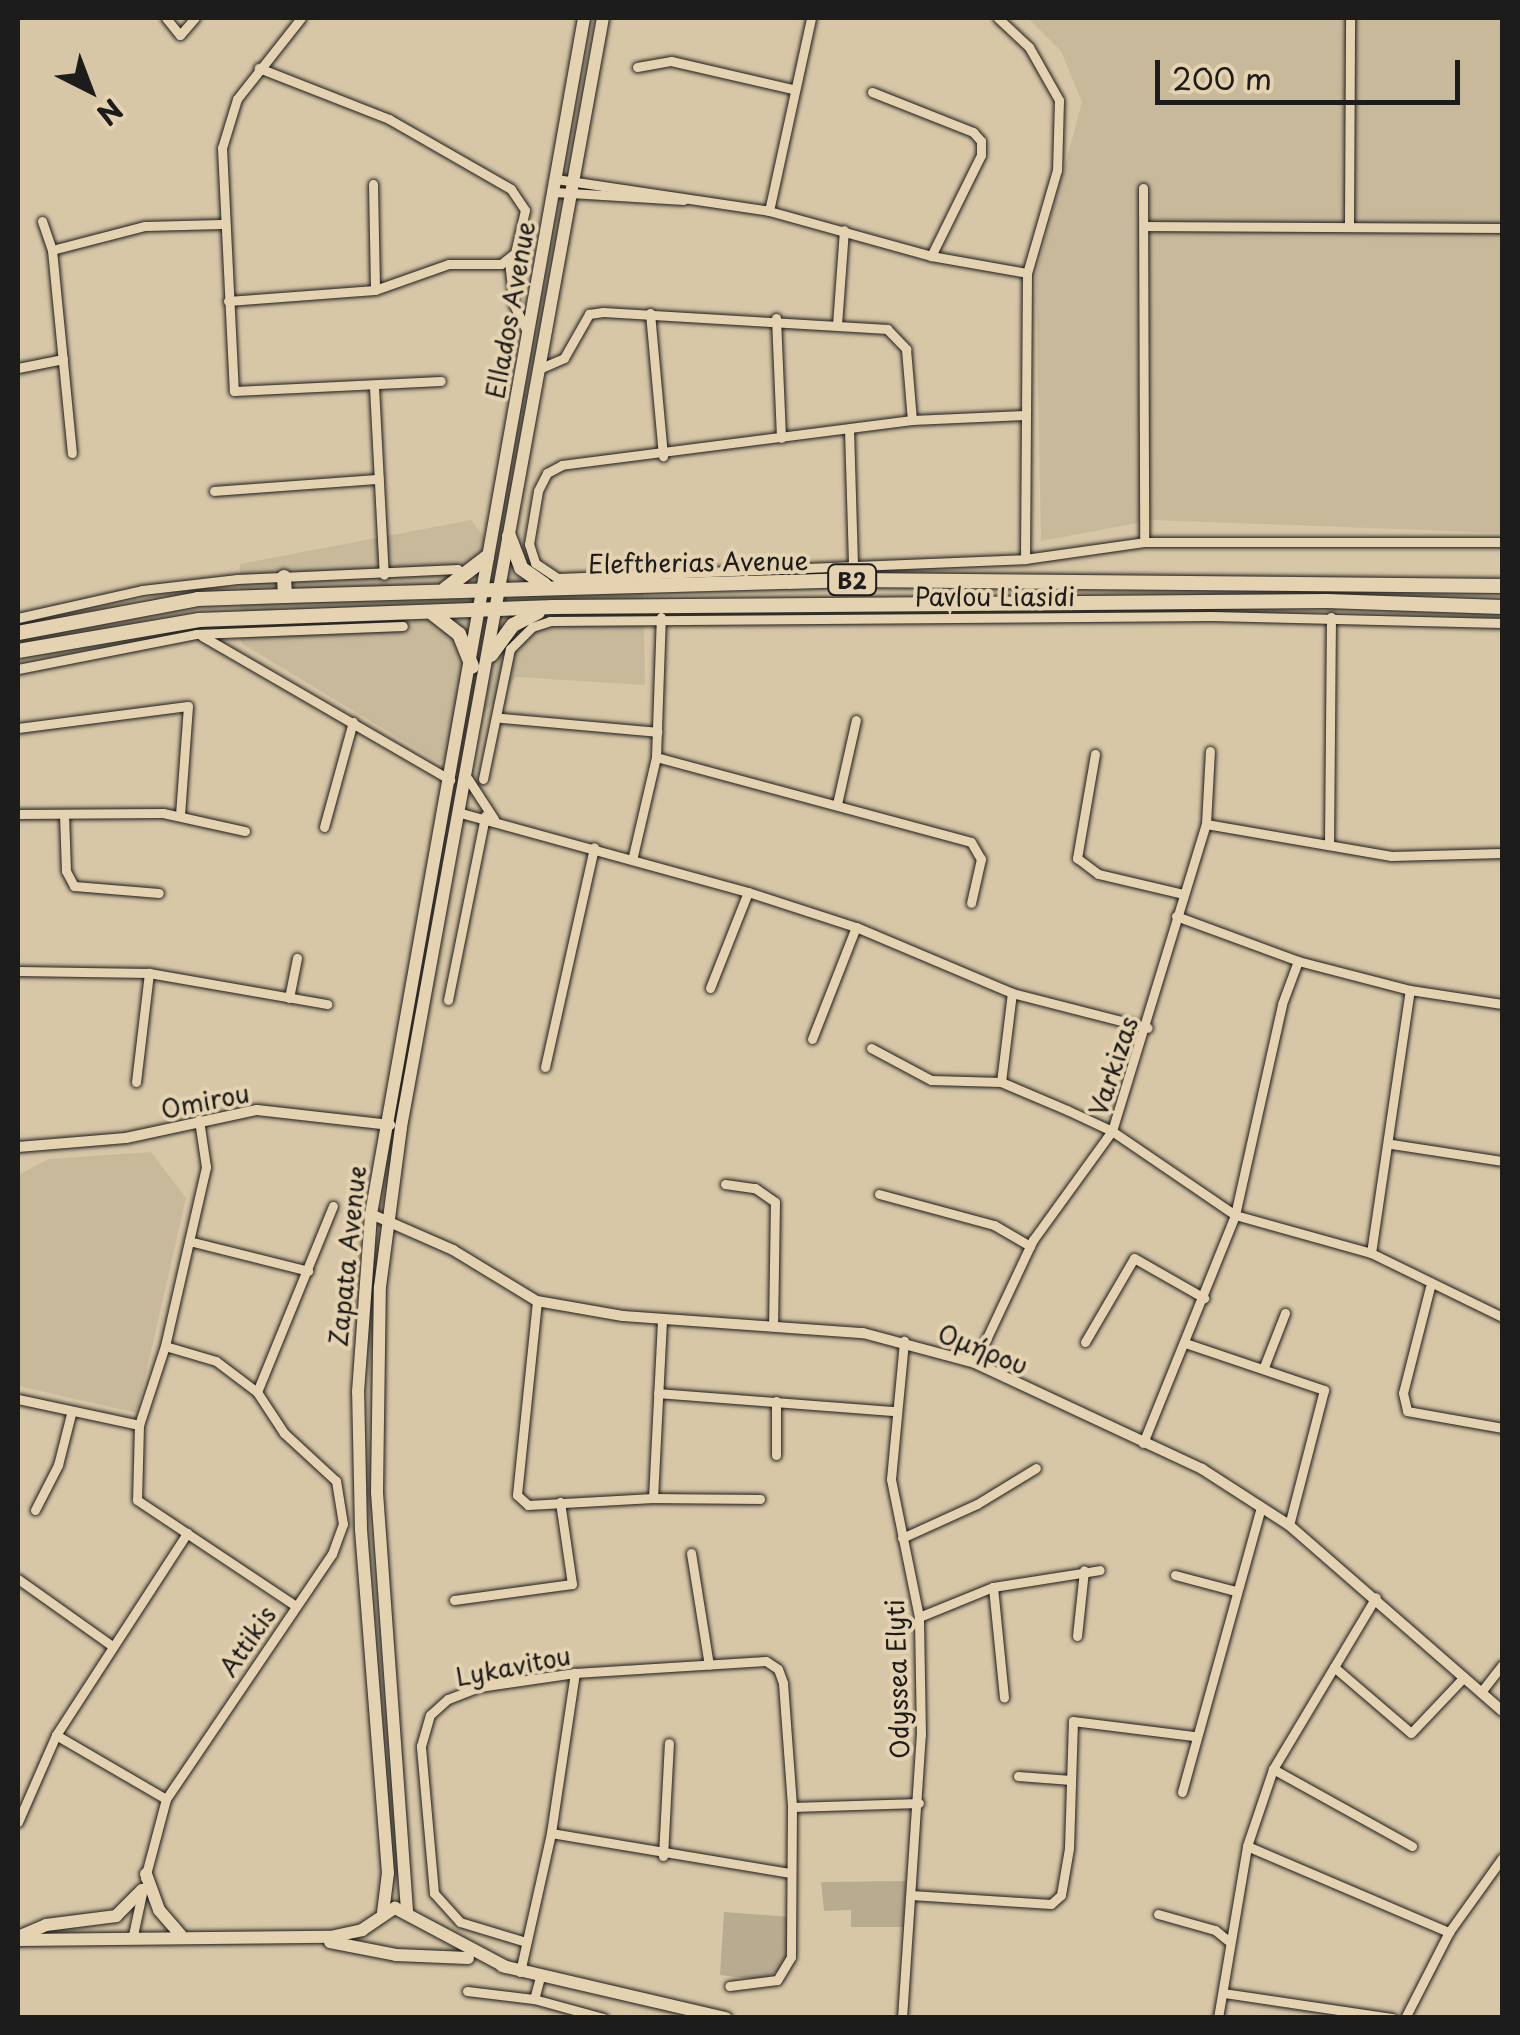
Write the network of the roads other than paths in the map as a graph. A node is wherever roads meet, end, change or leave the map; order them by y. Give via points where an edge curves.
1 (166, 18) edge
2 (194, 18) edge
3 (297, 18) edge
4 (584, 18) edge
5 (603, 18) edge
6 (811, 18) edge
7 (998, 18) edge
8 (1350, 18) edge
9 (637, 67) dead end
10 (259, 68) junction
11 (792, 89) junction
12 (872, 92) dead end
13 (372, 184) dead end
14 (555, 186) junction
15 (574, 187) junction
16 (1143, 188) dead end
17 (769, 211) junction
18 (42, 221) dead end
19 (221, 224) junction
20 (1349, 224) junction
21 (1144, 226) junction
22 (1502, 228) edge
23 (844, 230) junction
24 (52, 250) junction
25 (931, 256) junction
26 (509, 261) junction
27 (1026, 273) junction
28 (375, 290) junction
29 (228, 300) junction
30 (650, 313) junction
31 (776, 318) junction
32 (837, 325) junction
33 (528, 334) junction
34 (63, 359) junction
35 (18, 368) edge
36 (540, 368) junction
37 (441, 381) dead end
38 (374, 386) junction
39 (1024, 416) junction
40 (912, 420) junction
41 (849, 429) junction
42 (780, 438) junction
43 (72, 453) dead end
44 (663, 456) junction
45 (380, 479) junction
46 (214, 491) dead end
47 (509, 536) junction
48 (1144, 542) junction
49 (1502, 542) edge
50 (487, 557) junction
51 (1025, 559) junction
52 (853, 564) junction
53 (458, 569) dead end
54 (384, 575) junction
55 (284, 577) junction
56 (558, 582) junction
57 (1502, 586) edge
58 (500, 589) junction
59 (482, 590) junction
60 (435, 593) junction
61 (285, 596) junction
62 (1154, 603) junction
63 (1075, 604) junction
64 (553, 607) junction
65 (1502, 607) edge
66 (480, 610) junction
67 (499, 610) junction
68 (431, 612) junction
69 (1088, 616) junction
70 (1138, 616) junction
71 (662, 617) junction
72 (1331, 617) junction
73 (18, 618) edge
74 (1502, 623) edge
75 (403, 626) dead end
76 (18, 633) edge
77 (196, 634) junction
78 (18, 651) edge
79 (490, 656) junction
80 (472, 666) junction
81 (18, 669) edge
82 (500, 718) junction
83 (856, 720) dead end
84 (353, 722) junction
85 (18, 728) edge
86 (658, 732) junction
87 (1210, 751) dead end
88 (1095, 754) dead end
89 (656, 756) junction
90 (475, 779) junction
91 (450, 780) junction
92 (837, 804) junction
93 (461, 813) junction
94 (18, 814) edge
95 (64, 814) junction
96 (180, 816) junction
97 (490, 818) junction
98 (1206, 824) junction
99 (324, 827) dead end
100 (246, 831) dead end
101 (1330, 846) junction
102 (594, 847) junction
103 (1502, 853) edge
104 (633, 856) junction
105 (748, 892) junction
106 (159, 893) dead end
107 (1183, 894) junction
108 (971, 903) dead end
109 (1176, 916) junction
110 (856, 926) junction
111 (297, 958) dead end
112 (1298, 961) junction
113 (18, 972) edge
114 (149, 974) junction
115 (710, 988) dead end
116 (1410, 990) junction
117 (1012, 992) junction
118 (289, 998) junction
119 (448, 1000) dead end
120 (327, 1004) dead end
121 (1502, 1004) edge
122 (1148, 1028) junction
123 (812, 1039) dead end
124 (871, 1048) dead end
125 (546, 1067) dead end
126 (136, 1082) dead end
127 (1001, 1082) junction
128 (199, 1120) junction
129 (384, 1124) junction
130 (401, 1127) junction
131 (1112, 1130) junction
132 (1390, 1144) junction
133 (18, 1147) edge
134 (1502, 1161) edge
135 (725, 1184) dead end
136 (879, 1194) dead end
137 (333, 1206) dead end
138 (370, 1214) junction
139 (1235, 1215) junction
140 (389, 1220) junction
141 (189, 1241) junction
142 (1030, 1246) junction
143 (1371, 1253) junction
144 (308, 1271) junction
145 (1430, 1287) junction
146 (1204, 1298) junction
147 (536, 1300) junction
148 (1285, 1313) dead end
149 (1502, 1317) edge
150 (662, 1318) junction
151 (773, 1326) junction
152 (904, 1341) junction
153 (1085, 1342) dead end
154 (1186, 1343) junction
155 (166, 1346) junction
156 (976, 1363) junction
157 (1264, 1367) junction
158 (257, 1392) junction
159 (658, 1394) junction
160 (18, 1399) edge
161 (776, 1401) junction
162 (894, 1411) junction
163 (70, 1414) junction
164 (139, 1425) junction
165 (1502, 1428) edge
166 (1143, 1442) junction
167 (776, 1455) dead end
168 (1036, 1468) dead end
169 (653, 1498) junction
170 (760, 1499) dead end
171 (560, 1502) junction
172 (1261, 1507) junction
173 (34, 1510) dead end
174 (1289, 1524) junction
175 (187, 1533) junction
176 (902, 1538) junction
177 (691, 1553) dead end
178 (1084, 1570) junction
179 (1100, 1570) dead end
180 (1175, 1575) dead end
181 (18, 1580) edge
182 (993, 1587) junction
183 (1235, 1591) junction
184 (1376, 1597) junction
185 (454, 1600) dead end
186 (296, 1606) junction
187 (920, 1617) junction
188 (1077, 1636) dead end
189 (111, 1645) junction
190 (708, 1664) junction
191 (1502, 1665) edge
192 (1334, 1666) junction
193 (575, 1672) junction
194 (1464, 1677) junction
195 (1480, 1692) junction
196 (1004, 1697) dead end
197 (1502, 1711) edge
198 (56, 1736) junction
199 (1193, 1736) junction
200 (669, 1744) dead end
201 (1273, 1769) junction
202 (1018, 1776) dead end
203 (1071, 1780) junction
204 (1182, 1792) dead end
205 (166, 1799) junction
206 (920, 1803) junction
207 (792, 1807) junction
208 (18, 1822) edge
209 (551, 1833) junction
210 (1247, 1846) junction
211 (1412, 1846) dead end
212 (663, 1856) junction
213 (1502, 1858) edge
214 (791, 1873) junction
215 (146, 1874) junction
216 (142, 1890) junction
217 (911, 1895) junction
218 (1158, 1914) dead end
219 (412, 1916) junction
220 (379, 1918) junction
221 (1449, 1932) junction
222 (133, 1935) junction
223 (181, 1935) junction
224 (308, 1938) junction
225 (18, 1939) edge
226 (526, 1942) junction
227 (1230, 1942) junction
228 (385, 1952) junction
229 (408, 1952) junction
230 (506, 1967) junction
231 (520, 1972) junction
232 (540, 1977) junction
233 (730, 1986) dead end
234 (467, 1991) dead end
235 (1224, 1993) junction
236 (534, 2000) junction
237 (603, 2018) edge
238 (726, 2018) edge
239 (902, 2018) edge
240 (1218, 2018) edge
241 (1392, 2018) edge
242 (1405, 2018) edge

1 - 2 street via 180,34
3 - 10 street
4 - 14 main road, Ellados Avenue
5 - 15 main road, Ellados Avenue
6 - 11 street
7 - 27 street via 1028,47 1059,100 1057,170
8 - 20 street
9 - 11 street via 671,61
10 - 19 street via 237,99 222,148
10 - 26 street via 389,119 511,190 525,210
11 - 17 street
12 - 25 street via 982,141 982,155
13 - 28 street
14 - 15 street
14 - 33 main road, Ellados Avenue
15 - 17 street
15 - 36 main road, Ellados Avenue
16 - 21 street
17 - 23 street
18 - 24 street
19 - 24 street via 146,226
19 - 29 street
20 - 21 street
20 - 22 street
21 - 48 street
23 - 25 street
23 - 32 street
24 - 34 street
25 - 27 street
26 - 28 street via 450,264
26 - 33 street via 514,305
27 - 39 street
28 - 29 street
29 - 38 street via 234,391
30 - 31 street
30 - 36 street via 589,314 564,358
30 - 44 street
31 - 32 street
31 - 42 street
32 - 40 street via 887,329 901,338
33 - 50 main road, Ellados Avenue
34 - 35 street
34 - 43 street
36 - 47 main road, Ellados Avenue
37 - 38 street
38 - 45 street
39 - 40 street
39 - 51 street
40 - 41 street
41 - 42 street
41 - 52 street
42 - 44 street
44 - 56 street via 547,472 529,544 535,563
45 - 46 street
45 - 54 street
47 - 56 highway via 521,568
47 - 58 main road, Ellados Avenue
48 - 49 street
48 - 51 street
50 - 59 main road, Ellados Avenue
50 - 60 highway via 462,581
51 - 52 street
52 - 56 street
53 - 54 street
54 - 55 street
55 - 61 highway
55 - 73 street via 142,590
56 - 57 highway, Eleftherias Avenue / B2
56 - 58 highway, Eleftherias Avenue / B2
58 - 59 highway, Eleftherias Avenue / B2
58 - 67 main road, Ellados Avenue
59 - 60 highway, Eleftherias Avenue / B2
59 - 66 main road, Ellados Avenue
60 - 61 highway, Eleftherias Avenue / B2
61 - 76 highway, Eleftherias Avenue / B2 via 198,599
62 - 63 highway, Eleftherias Avenue / B2
62 - 65 highway, Eleftherias Avenue / B2
62 - 70 street
63 - 64 highway, Eleftherias Avenue / B2
63 - 69 street
64 - 67 highway, Eleftherias Avenue / B2
64 - 79 highway via 519,620
66 - 67 highway, Eleftherias Avenue / B2
66 - 68 highway, Eleftherias Avenue / B2
66 - 80 main road, Zapata Avenue
67 - 79 main road, Zapata Avenue
68 - 78 highway, Eleftherias Avenue / B2 via 199,620
68 - 80 highway via 459,634
69 - 70 street, Pavlou Liasidi
69 - 71 street, Pavlou Liasidi
70 - 72 street, Pavlou Liasidi
71 - 82 street, Pavlou Liasidi via 532,628 508,654
71 - 86 street
72 - 74 street, Pavlou Liasidi
72 - 101 street
75 - 77 street
77 - 81 street
77 - 84 street
79 - 90 main road, Zapata Avenue
80 - 91 main road, Zapata Avenue
82 - 86 street
82 - 90 street, Pavlou Liasidi
83 - 92 street
84 - 91 street
84 - 99 street
85 - 96 street via 188,706
86 - 89 street
87 - 98 street, Varkizas
88 - 107 street via 1077,858 1098,874
89 - 92 street
89 - 104 street
90 - 93 main road, Zapata Avenue
90 - 97 street
91 - 129 main road, Zapata Avenue
92 - 108 street via 971,842 982,859
93 - 97 street
93 - 130 main road, Zapata Avenue
94 - 95 street
95 - 96 street
95 - 106 street via 66,870 74,886
96 - 100 street
97 - 102 street
97 - 119 street
98 - 101 street
98 - 107 street, Varkizas
101 - 103 street via 1424,858
102 - 104 street
102 - 125 street
104 - 105 street
105 - 110 street
105 - 115 street
107 - 109 street, Varkizas
109 - 112 street
109 - 122 street, Varkizas
110 - 117 street
110 - 123 street
111 - 118 street
112 - 116 street
112 - 139 street via 1282,1004
113 - 114 street
114 - 118 street
114 - 126 street
116 - 121 street
116 - 132 street
117 - 122 street
117 - 127 street
118 - 120 street
122 - 131 street, Varkizas
124 - 127 street via 931,1080
127 - 131 street
128 - 129 street, Omirou via 277,1110
128 - 133 street, Omirou via 126,1138
128 - 141 street via 206,1167
129 - 130 street, Omirou
129 - 138 main road, Zapata Avenue
130 - 140 main road, Zapata Avenue
131 - 139 street
131 - 142 street, Varkizas
132 - 134 street
132 - 143 street
135 - 151 street via 755,1188 775,1202
136 - 142 street via 994,1225
137 - 144 street
138 - 140 street, Ομήρου
138 - 220 main road, Zapata Avenue via 358,1412 388,1873
139 - 143 street
139 - 146 street
140 - 147 street, Ομήρου
140 - 219 main road, Zapata Avenue via 380,1287 377,1492 401,1891
141 - 144 street
141 - 155 street
142 - 156 street, Varkizas
143 - 145 street
144 - 158 street
145 - 149 street
145 - 165 street via 1403,1393 1407,1411
146 - 153 street via 1134,1258
146 - 154 street
147 - 150 street, Ομήρου
147 - 171 street via 517,1495 528,1506
148 - 157 street
150 - 151 street, Ομήρου
150 - 159 street
151 - 152 street, Ομήρου
152 - 156 street, Ομήρου
152 - 162 street, Odyssea Elyti
154 - 157 street
154 - 166 street
155 - 158 street, Attikis via 216,1361
155 - 164 street
156 - 166 street, Ομήρου
157 - 174 street via 1316,1383 1326,1399
158 - 186 street, Attikis via 284,1433 336,1481 342,1499 343,1524 332,1554
159 - 161 street
159 - 169 street
160 - 163 street
161 - 162 street
161 - 167 street
162 - 176 street, Odyssea Elyti via 891,1479
163 - 164 street
163 - 173 street via 58,1465
164 - 175 street via 137,1500
166 - 172 street, Ομήρου
168 - 176 street
169 - 170 street
169 - 171 street
171 - 185 street via 572,1584
172 - 174 street, Ομήρου
172 - 183 street
174 - 184 street, Ομήρου
175 - 186 street
175 - 189 street
176 - 187 street, Odyssea Elyti
177 - 190 street
178 - 179 street
178 - 182 street
178 - 188 street
180 - 183 street
181 - 189 street
182 - 187 street
182 - 196 street
183 - 199 street
184 - 192 street
184 - 194 street, Ομήρου
186 - 205 street, Attikis
187 - 206 street, Odyssea Elyti
189 - 198 street
190 - 193 street, Lykavitou
190 - 207 street, Lykavitou via 758,1661 778,1669
191 - 195 street
192 - 194 street via 1411,1733
192 - 201 street
193 - 209 street
193 - 226 street, Lykavitou via 462,1692 434,1711 423,1732 434,1893 460,1922
194 - 195 street, Ομήρου
195 - 197 street, Ομήρου
198 - 205 street
198 - 208 street
199 - 203 street via 1073,1721
199 - 204 street
200 - 212 street
201 - 210 street
201 - 211 street
202 - 203 street
203 - 217 street via 1069,1848 1061,1895 1051,1904
205 - 215 street, Attikis
206 - 207 street
206 - 217 street, Odyssea Elyti
207 - 214 street
209 - 212 street
209 - 226 street
210 - 221 street
210 - 227 street
212 - 214 street
213 - 221 street
214 - 233 street via 788,1970 765,1985
215 - 216 street, Attikis
215 - 223 main road via 159,1910
216 - 222 street, Attikis
216 - 225 main road via 116,1916 46,1925
217 - 239 street, Odyssea Elyti
218 - 227 street via 1214,1930
219 - 220 main road
219 - 229 main road via 419,1938
219 - 230 main road
220 - 224 main road via 351,1934
220 - 228 main road via 374,1939
221 - 242 street
222 - 223 main road
222 - 225 main road
223 - 224 main road
224 - 228 main road
226 - 231 street
227 - 235 street
228 - 229 main road
229 - 230 main road via 450,1953
230 - 231 main road
231 - 232 main road
232 - 236 street
232 - 238 main road
234 - 236 street
235 - 240 street
235 - 241 street
236 - 237 street

